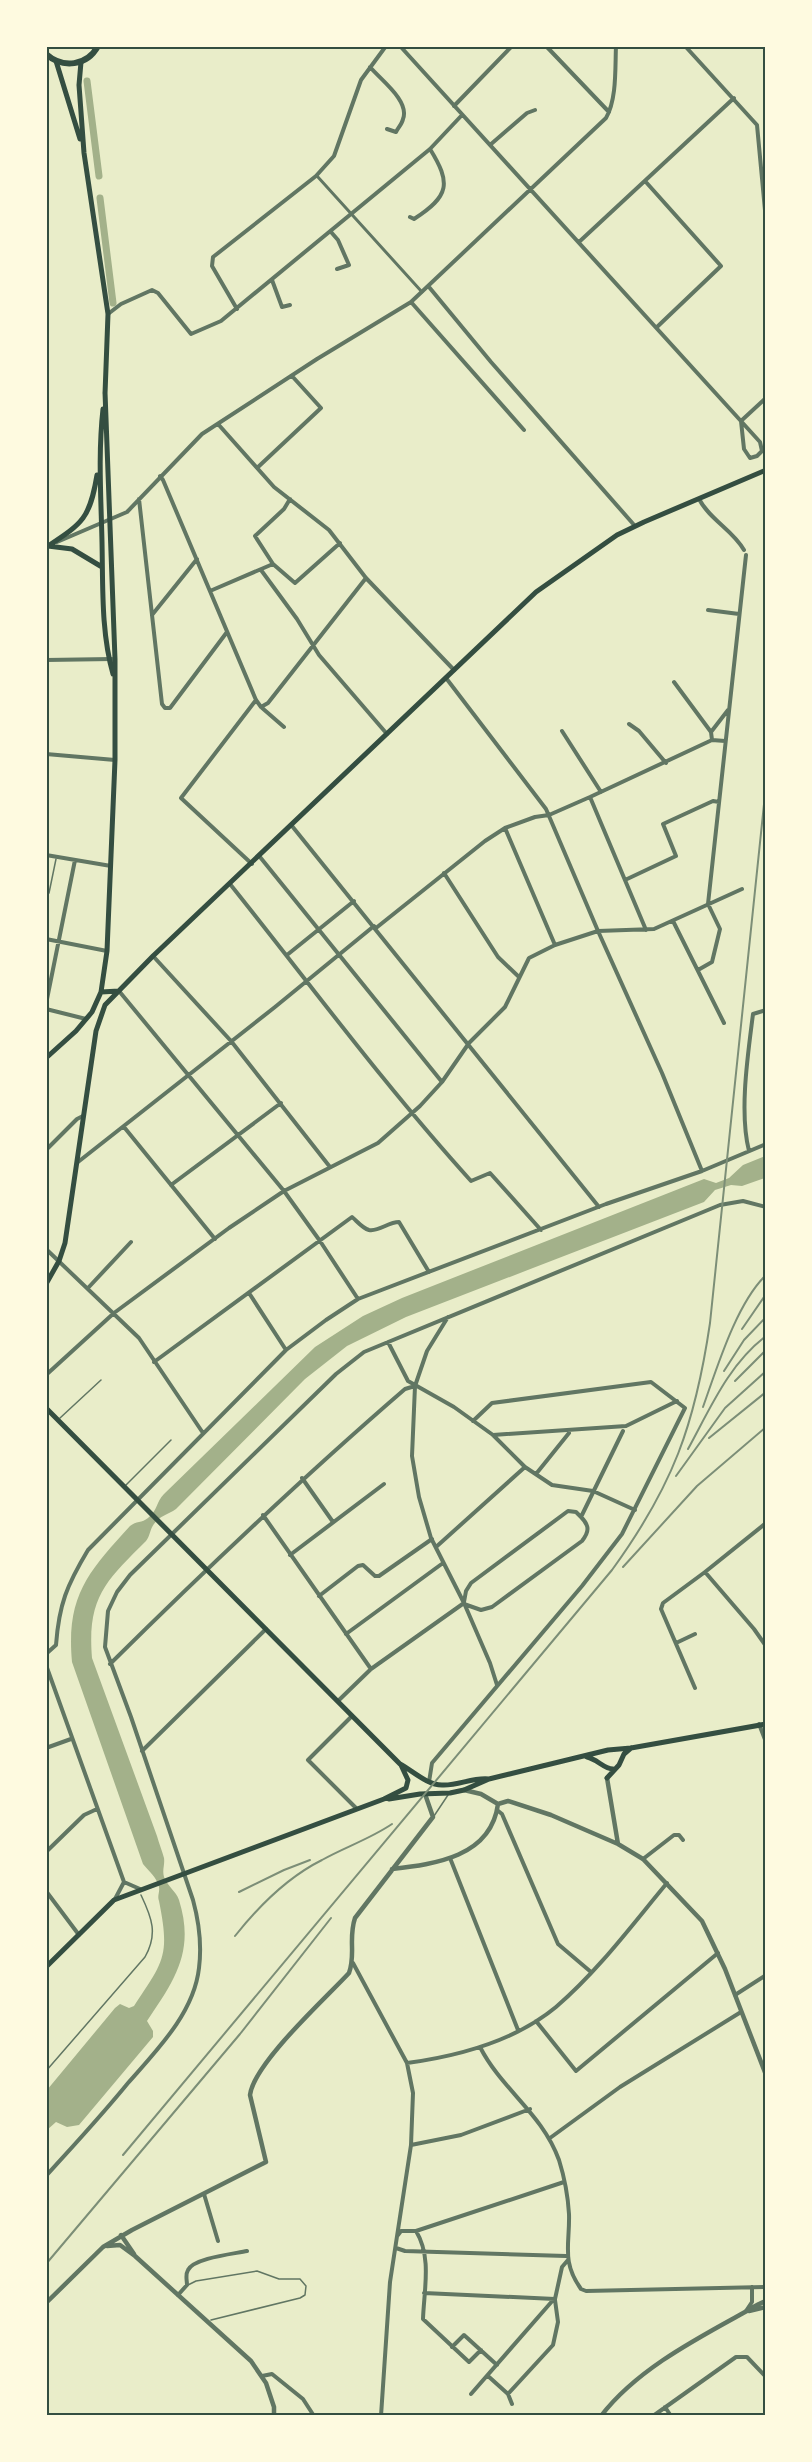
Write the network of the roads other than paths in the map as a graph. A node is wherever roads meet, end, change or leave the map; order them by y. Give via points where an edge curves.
1 (98, 46) edge
2 (386, 46) edge
3 (400, 46) edge
4 (512, 46) edge
5 (546, 46) edge
6 (616, 46) edge
7 (685, 46) edge
8 (46, 54) edge
9 (56, 61) junction
10 (81, 62) junction
11 (370, 67) junction
12 (734, 98) junction
13 (454, 106) junction
14 (535, 110) dead end
15 (609, 112) junction
16 (462, 115) junction
17 (387, 129) dead end
18 (490, 145) junction
19 (430, 149) junction
20 (84, 153) junction
21 (316, 176) junction
22 (645, 181) junction
23 (531, 189) junction
24 (352, 214) junction
25 (410, 217) dead end
26 (765, 221) edge
27 (331, 232) junction
28 (579, 242) junction
29 (337, 269) dead end
30 (272, 280) junction
31 (429, 287) junction
32 (422, 292) junction
33 (411, 302) junction
34 (290, 305) dead end
35 (237, 309) junction
36 (108, 314) junction
37 (657, 327) junction
38 (292, 376) junction
39 (105, 393) junction
40 (765, 398) edge
41 (741, 421) junction
42 (218, 424) junction
43 (525, 430) dead end
44 (99, 466) junction
45 (257, 468) junction
46 (765, 470) edge
47 (159, 476) junction
48 (139, 498) junction
49 (699, 498) junction
50 (290, 499) junction
51 (110, 520) junction
52 (101, 523) junction
53 (635, 526) junction
54 (340, 543) junction
55 (47, 547) edge
56 (197, 559) junction
57 (273, 564) junction
58 (102, 567) junction
59 (261, 570) junction
60 (366, 578) junction
61 (210, 591) junction
62 (708, 610) dead end
63 (739, 614) junction
64 (152, 616) junction
65 (227, 632) junction
66 (314, 646) junction
67 (112, 659) junction
68 (46, 660) edge
69 (454, 670) junction
70 (446, 678) junction
71 (674, 682) dead end
72 (256, 700) junction
73 (261, 707) junction
74 (729, 710) junction
75 (629, 724) dead end
76 (284, 727) dead end
77 (562, 731) dead end
78 (711, 732) junction
79 (387, 734) junction
80 (712, 740) junction
81 (725, 741) junction
82 (46, 754) edge
83 (115, 760) junction
84 (666, 763) junction
85 (601, 792) junction
86 (590, 797) junction
87 (719, 801) junction
88 (549, 815) junction
89 (292, 826) junction
90 (505, 828) junction
91 (46, 855) edge
92 (260, 856) junction
93 (57, 857) junction
94 (75, 860) junction
95 (252, 864) junction
96 (111, 866) junction
97 (444, 873) junction
98 (625, 880) junction
99 (230, 885) junction
100 (742, 889) dead end
101 (49, 893) dead end
102 (354, 901) junction
103 (708, 904) junction
104 (673, 921) junction
105 (375, 927) junction
106 (318, 929) junction
107 (646, 930) junction
108 (597, 931) junction
109 (46, 939) edge
110 (60, 942) junction
111 (555, 945) junction
112 (107, 951) junction
113 (287, 955) junction
114 (339, 955) junction
115 (153, 956) junction
116 (698, 970) junction
117 (519, 976) junction
118 (306, 982) junction
119 (103, 984) junction
120 (119, 991) junction
121 (101, 992) junction
122 (46, 1006) edge
123 (765, 1010) edge
124 (85, 1021) junction
125 (724, 1023) dead end
126 (96, 1031) junction
127 (231, 1041) junction
128 (469, 1043) junction
129 (46, 1058) edge
130 (189, 1076) junction
131 (441, 1082) junction
132 (281, 1103) junction
133 (411, 1114) junction
134 (85, 1115) junction
135 (124, 1127) junction
136 (238, 1135) junction
137 (765, 1144) edge
138 (46, 1150) edge
139 (749, 1150) junction
140 (78, 1162) junction
141 (330, 1167) junction
142 (702, 1171) junction
143 (171, 1185) junction
144 (284, 1191) junction
145 (599, 1207) junction
146 (765, 1207) edge
147 (541, 1230) junction
148 (215, 1239) junction
149 (320, 1241) junction
150 (131, 1242) dead end
151 (46, 1248) edge
152 (59, 1261) junction
153 (429, 1272) junction
154 (46, 1284) edge
155 (88, 1288) junction
156 (249, 1293) junction
157 (358, 1299) junction
158 (114, 1313) junction
159 (448, 1317) junction
160 (388, 1342) junction
161 (286, 1350) junction
162 (154, 1362) junction
163 (46, 1375) edge
164 (101, 1380) dead end
165 (415, 1386) junction
166 (678, 1401) junction
167 (46, 1408) edge
168 (58, 1420) junction
169 (473, 1420) junction
170 (623, 1431) dead end
171 (203, 1433) junction
172 (569, 1433) dead end
173 (493, 1435) junction
174 (171, 1440) dead end
175 (525, 1467) junction
176 (536, 1474) junction
177 (302, 1478) junction
178 (384, 1484) dead end
179 (124, 1487) junction
180 (593, 1491) junction
181 (137, 1500) junction
182 (635, 1510) junction
183 (263, 1515) junction
184 (581, 1517) junction
185 (333, 1522) junction
186 (765, 1523) edge
187 (170, 1532) junction
188 (432, 1539) junction
189 (436, 1547) junction
190 (290, 1555) junction
191 (443, 1563) junction
192 (206, 1569) junction
193 (705, 1572) junction
194 (319, 1596) junction
195 (464, 1603) junction
196 (266, 1628) junction
197 (345, 1634) junction
198 (694, 1634) dead end
199 (676, 1642) junction
200 (765, 1646) edge
201 (46, 1654) edge
202 (110, 1664) junction
203 (46, 1665) edge
204 (371, 1669) junction
205 (497, 1685) junction
206 (695, 1688) dead end
207 (338, 1701) junction
208 (352, 1716) junction
209 (762, 1724) edge
210 (72, 1739) junction
211 (765, 1742) edge
212 (46, 1748) edge
213 (631, 1748) junction
214 (614, 1750) junction
215 (142, 1751) junction
216 (605, 1752) junction
217 (586, 1756) junction
218 (621, 1759) junction
219 (400, 1764) junction
220 (604, 1765) junction
221 (614, 1769) junction
222 (607, 1778) junction
223 (489, 1779) junction
224 (430, 1782) junction
225 (464, 1790) junction
226 (450, 1793) junction
227 (423, 1794) junction
228 (384, 1799) junction
229 (497, 1807) junction
230 (98, 1809) junction
231 (357, 1809) junction
232 (434, 1817) junction
233 (683, 1840) dead end
234 (618, 1844) junction
235 (46, 1852) edge
236 (450, 1858) junction
237 (643, 1859) junction
238 (392, 1870) junction
239 (182, 1874) junction
240 (124, 1882) junction
241 (667, 1883) junction
242 (46, 1892) edge
243 (141, 1893) junction
244 (114, 1900) junction
245 (79, 1935) junction
246 (718, 1953) junction
247 (352, 1963) junction
248 (46, 1967) edge
249 (591, 1972) junction
250 (764, 1976) edge
251 (765, 1982) edge
252 (735, 1995) junction
253 (741, 2012) junction
254 (536, 2021) junction
255 (518, 2030) junction
256 (480, 2047) junction
257 (407, 2063) junction
258 (46, 2071) edge
259 (765, 2075) edge
260 (530, 2109) junction
261 (550, 2138) junction
262 (411, 2145) junction
263 (46, 2175) edge
264 (564, 2182) junction
265 (204, 2194) junction
266 (416, 2231) junction
267 (121, 2235) junction
268 (397, 2235) junction
269 (218, 2241) dead end
270 (103, 2247) junction
271 (396, 2248) junction
272 (425, 2250) junction
273 (247, 2251) dead end
274 (135, 2256) junction
275 (567, 2258) junction
276 (187, 2285) junction
277 (752, 2287) junction
278 (765, 2287) edge
279 (424, 2293) junction
280 (178, 2295) junction
281 (555, 2299) junction
282 (765, 2301) edge
283 (46, 2303) edge
284 (765, 2307) edge
285 (746, 2311) junction
286 (209, 2322) junction
287 (452, 2347) junction
288 (481, 2350) junction
289 (497, 2365) junction
290 (262, 2376) junction
291 (488, 2376) junction
292 (765, 2377) edge
293 (471, 2394) dead end
294 (508, 2394) junction
295 (512, 2404) dead end
296 (665, 2407) junction
297 (274, 2415) edge
298 (314, 2415) edge
299 (381, 2415) edge
300 (601, 2415) edge
301 (652, 2415) edge
302 (671, 2415) edge

1 - 10 main road
2 - 11 street
3 - 13 street
4 - 13 street
5 - 15 street
6 - 15 street
7 - 12 street
8 - 9 main road
9 - 10 main road
9 - 20 main road
10 - 20 main road
11 - 17 street via 402,103 405,112 396,132
11 - 21 street via 361,80 334,156
12 - 22 street
12 - 26 street via 759,131
13 - 16 street
14 - 18 street via 527,112
15 - 23 street via 588,137
16 - 18 street
16 - 19 street
18 - 23 street
19 - 24 street
19 - 25 street via 444,171 444,189 436,202 414,219
20 - 36 main road
21 - 24 street
21 - 35 street via 213,257 212,266
22 - 28 street
22 - 37 street via 721,266
23 - 28 street
23 - 31 street
24 - 27 street
24 - 32 street
27 - 29 street via 349,265
27 - 30 street
28 - 37 street
30 - 34 street via 282,307
30 - 35 street
31 - 32 street
31 - 53 street
32 - 33 street
33 - 38 street
33 - 43 street
35 - 36 street via 191,334 152,290
36 - 39 main road
37 - 41 street
38 - 42 street
38 - 45 street via 321,408
39 - 44 main road
39 - 51 main road
40 - 41 street
41 - 41 street via 746,454 750,458 757,456 762,451 760,442
42 - 45 street
42 - 47 street via 197,438
44 - 52 main road
44 - 55 main road via 93,500 86,514 77,527
45 - 50 street
46 - 49 main road
47 - 48 street
47 - 56 street
48 - 51 street via 126,512
48 - 64 street
49 - 53 main road
49 - 63 street via 739,541 745,553
50 - 54 street
50 - 57 street via 255,536
51 - 52 street
51 - 67 main road
52 - 55 street
52 - 58 main road
53 - 69 main road via 536,592
54 - 57 street via 295,583
54 - 60 street
55 - 58 main road via 72,549
56 - 61 street
56 - 64 street
57 - 59 street
58 - 67 main road via 103,607
59 - 61 street
59 - 66 street
60 - 66 street
60 - 69 street
61 - 65 street
62 - 63 street
63 - 74 street
64 - 65 street via 165,708 170,708
65 - 72 street
66 - 73 street
66 - 79 street
67 - 68 street
67 - 83 main road
69 - 70 main road
70 - 79 main road
70 - 88 street
71 - 78 street
72 - 73 street
72 - 95 street via 181,798
73 - 76 street
74 - 78 street
74 - 81 street
75 - 84 street
77 - 85 street
78 - 80 street
79 - 89 main road
80 - 81 street
80 - 84 street
81 - 87 street
82 - 83 street
83 - 96 main road
84 - 85 street
85 - 86 street
86 - 88 street
86 - 98 street
87 - 98 street via 663,824 676,856
87 - 103 street
88 - 90 street
88 - 108 street
89 - 92 main road
89 - 102 street
90 - 97 street
90 - 111 street
91 - 93 street
92 - 95 main road
92 - 106 street
93 - 94 street
93 - 101 lane
94 - 96 street
94 - 110 street
95 - 99 main road
96 - 112 main road
97 - 105 street
97 - 117 street via 498,957
98 - 107 street
99 - 113 street
99 - 115 main road
100 - 103 street
102 - 105 street
102 - 106 street
103 - 104 street
103 - 116 street via 720,929 712,962
104 - 107 street
104 - 116 street
105 - 114 street
105 - 128 street
106 - 113 street
106 - 114 street
107 - 108 street
108 - 111 street
108 - 142 street
109 - 110 street
110 - 112 street
110 - 122 street
111 - 117 street via 529,958
112 - 119 main road
113 - 118 street
114 - 118 street
114 - 131 street
115 - 120 main road
115 - 127 street
116 - 125 street
117 - 128 street via 505,1007
118 - 127 street
118 - 133 street
119 - 120 main road
119 - 121 main road
120 - 121 main road
120 - 126 main road via 105,1005
120 - 130 street
121 - 124 main road
122 - 124 street
123 - 139 street via 753,1014 747,1062
124 - 126 main road
124 - 129 main road
126 - 134 main road
127 - 130 street
127 - 132 street
128 - 131 street
128 - 145 street
130 - 135 street
130 - 136 street
131 - 133 street
132 - 136 street
132 - 141 street
133 - 141 street via 378,1143
133 - 147 street via 471,1181 490,1173
134 - 138 street
134 - 140 main road
135 - 140 street
135 - 143 street
136 - 143 street
136 - 144 street
137 - 139 street
139 - 142 street
140 - 152 main road
141 - 144 street
142 - 145 street
143 - 148 street
144 - 148 street
144 - 149 street
145 - 147 street
146 - 159 street via 735,1201 709,1210
147 - 153 street
148 - 158 street
149 - 153 street via 352,1217 368,1230 399,1222
149 - 156 street
149 - 157 street
150 - 155 street
151 - 152 street
152 - 154 main road
152 - 155 street
153 - 157 street
155 - 158 street
156 - 161 street
156 - 162 street
157 - 161 street
158 - 162 street via 139,1338
158 - 163 street
159 - 160 street
159 - 165 street via 427,1351
160 - 165 street via 408,1381
160 - 187 street via 364,1352 336,1374
161 - 171 street
162 - 171 street
164 - 168 lane
165 - 169 street
165 - 177 street via 405,1389
165 - 188 street via 412,1456
166 - 169 street via 651,1382 492,1402
166 - 173 street via 626,1426
166 - 182 street via 685,1408
167 - 168 main road
168 - 179 main road
169 - 173 street
170 - 180 street
171 - 181 street
172 - 176 street
173 - 175 street
174 - 179 lane
175 - 176 street
175 - 189 street
176 - 180 street via 552,1485
177 - 183 street
177 - 185 street
178 - 185 street
179 - 181 main road
180 - 182 street
180 - 184 street
181 - 187 main road
181 - 201 street via 88,1550 66,1590 58,1616 56,1645
182 - 205 street via 622,1534 582,1586
183 - 190 street
183 - 192 street
184 - 195 street via 568,1510 539,1531 471,1583
184 - 195 street via 588,1528 582,1541 492,1607 481,1610
185 - 190 street
186 - 193 street
187 - 192 main road
187 - 202 street via 130,1575 108,1611 105,1647
188 - 189 street
188 - 194 street via 379,1576 363,1565 358,1566
189 - 191 street
190 - 194 street
191 - 195 street
191 - 197 street
192 - 196 main road
192 - 202 street
193 - 199 street via 663,1603
193 - 200 street
194 - 197 street
195 - 204 street
195 - 205 street
196 - 207 main road
196 - 215 street
197 - 204 street
198 - 199 street
199 - 206 street
202 - 215 street
203 - 210 street
204 - 207 street
205 - 224 street via 432,1763
207 - 208 main road
208 - 219 main road
208 - 231 street via 308,1760
209 - 211 street
209 - 213 main road
210 - 212 street
210 - 230 street
213 - 214 main road
213 - 218 main road
214 - 216 main road
214 - 218 main road
215 - 239 street
216 - 217 main road
216 - 220 main road
217 - 220 main road
217 - 223 main road
218 - 221 main road
219 - 224 main road
219 - 228 main road via 408,1784
220 - 221 main road
220 - 222 main road
221 - 222 main road
222 - 234 street
223 - 224 main road via 443,1786
223 - 225 main road
225 - 226 main road
225 - 229 street via 481,1794
226 - 227 main road
226 - 232 lane
227 - 228 main road
227 - 232 street
228 - 231 main road
229 - 234 street via 508,1801
229 - 236 street via 489,1828 474,1848
229 - 249 street via 558,1944
230 - 235 street via 84,1815
230 - 240 street
231 - 239 main road
232 - 238 street
233 - 237 street via 675,1835
234 - 237 street
236 - 238 street
236 - 255 street
237 - 241 street
238 - 247 street via 355,1918 350,1932
239 - 243 main road via 151,1885
239 - 263 street via 200,1927 199,1969 188,2003 169,2035
240 - 243 street
240 - 244 street
241 - 246 street via 702,1921
241 - 249 street
242 - 245 street
243 - 244 main road
243 - 258 lane via 153,1922 150,1948
244 - 245 main road
245 - 248 main road
246 - 252 street
246 - 254 street via 576,2071
247 - 257 street
247 - 265 street via 349,1973 268,2060 251,2084 250,2095 266,2162
249 - 254 street
250 - 251 street
250 - 252 street
252 - 253 street
253 - 259 street
253 - 261 street via 620,2087
254 - 255 street
255 - 256 street
256 - 257 street
256 - 260 street via 488,2063
257 - 262 street via 413,2093
260 - 261 street
260 - 262 street via 461,2135
261 - 264 street
262 - 268 street
264 - 266 street
264 - 275 street via 569,2213
265 - 267 street
265 - 269 street
266 - 268 street via 401,2231
266 - 272 street
267 - 270 street
267 - 274 street
268 - 271 street
270 - 274 street via 120,2245
270 - 283 street
271 - 272 street
271 - 299 street
272 - 275 street
272 - 279 street
273 - 276 street via 199,2261 189,2268
274 - 280 street
275 - 277 street via 579,2286 586,2291
275 - 281 street
276 - 280 street
276 - 286 lane via 257,2271 279,2279 300,2279 306,2286 305,2295 300,2298
277 - 278 street
277 - 285 street via 752,2302
279 - 281 street
279 - 287 street via 423,2319
280 - 286 street
281 - 289 street
281 - 294 street via 558,2322 553,2345
282 - 285 street
284 - 285 street
285 - 300 street via 645,2373
286 - 290 street
287 - 288 street via 469,2362
287 - 288 street via 464,2335
288 - 289 street
289 - 291 street
290 - 297 street
290 - 298 street via 272,2374 304,2400
291 - 293 street
291 - 294 street
292 - 296 street via 747,2357 736,2357
294 - 295 street
296 - 301 street
296 - 302 street

